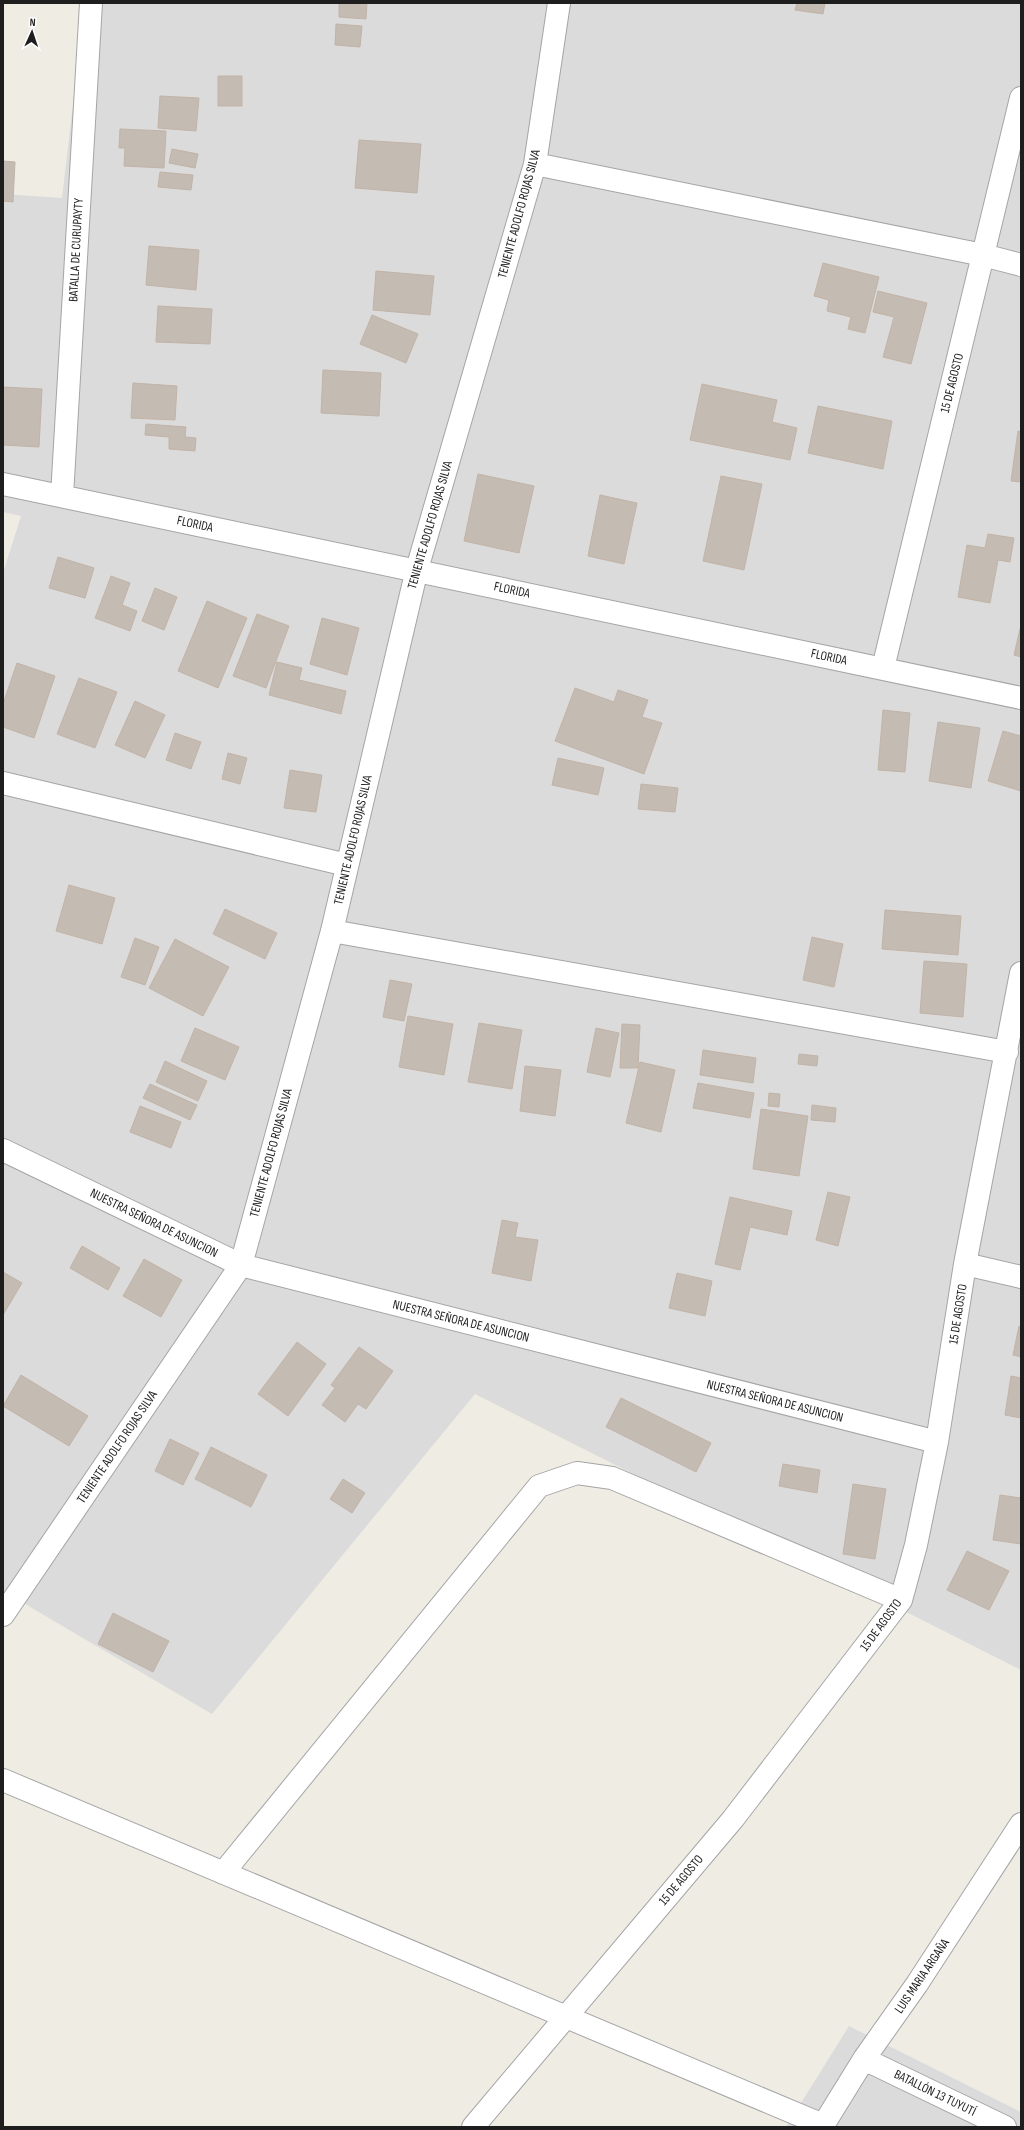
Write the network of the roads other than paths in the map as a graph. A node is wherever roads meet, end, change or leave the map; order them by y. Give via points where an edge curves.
1 (91, 3) edge
2 (558, 3) edge
3 (1021, 98) edge
4 (534, 164) junction
5 (983, 255) junction
6 (1021, 265) edge
7 (3, 484) edge
8 (62, 496) junction
9 (417, 569) junction
10 (883, 668) junction
11 (1021, 698) edge
12 (3, 783) edge
13 (347, 865) junction
14 (332, 931) junction
15 (1021, 973) edge
16 (1007, 1052) junction
17 (3, 1150) edge
18 (965, 1264) junction
19 (241, 1265) junction
20 (1021, 1277) edge
21 (937, 1442) junction
22 (901, 1600) junction
23 (3, 1615) edge
24 (3, 1780) edge
25 (1021, 1824) edge
26 (223, 1873) junction
27 (566, 2017) junction
28 (864, 2059) junction
29 (823, 2126) edge
30 (473, 2127) edge
31 (1005, 2127) edge

1 - 8 street, BATALLA DE CURUPAYTY
2 - 4 street, TENIENTE ADOLFO ROJAS SILVA
3 - 5 street, 15 DE AGOSTO
4 - 5 street
4 - 9 street, TENIENTE ADOLFO ROJAS SILVA
5 - 6 street
5 - 10 street, 15 DE AGOSTO
7 - 8 street, FLORIDA
8 - 9 street, FLORIDA
9 - 10 street, FLORIDA
9 - 13 street, TENIENTE ADOLFO ROJAS SILVA
10 - 11 street, FLORIDA
12 - 13 street
13 - 14 street, TENIENTE ADOLFO ROJAS SILVA
14 - 16 street
14 - 19 street, TENIENTE ADOLFO ROJAS SILVA
15 - 16 street, 15 DE AGOSTO
16 - 18 street, 15 DE AGOSTO
17 - 19 street, NUESTRA SEÑORA DE ASUNCION
18 - 20 street
18 - 21 street, 15 DE AGOSTO
19 - 21 street, NUESTRA SEÑORA DE ASUNCION
19 - 23 street, TENIENTE ADOLFO ROJAS SILVA
21 - 22 street, 15 DE AGOSTO via 916,1545
22 - 26 street via 612,1478 577,1473 539,1486
22 - 27 street, 15 DE AGOSTO via 733,1820
24 - 26 street
25 - 28 street, LUIS MARIA ARGAÑA via 917,1984
26 - 27 street
27 - 29 street
27 - 30 street, 15 DE AGOSTO
28 - 29 street, LUIS MARIA ARGAÑA
28 - 31 street, BATALLÓN 13 TUYUTÍ

